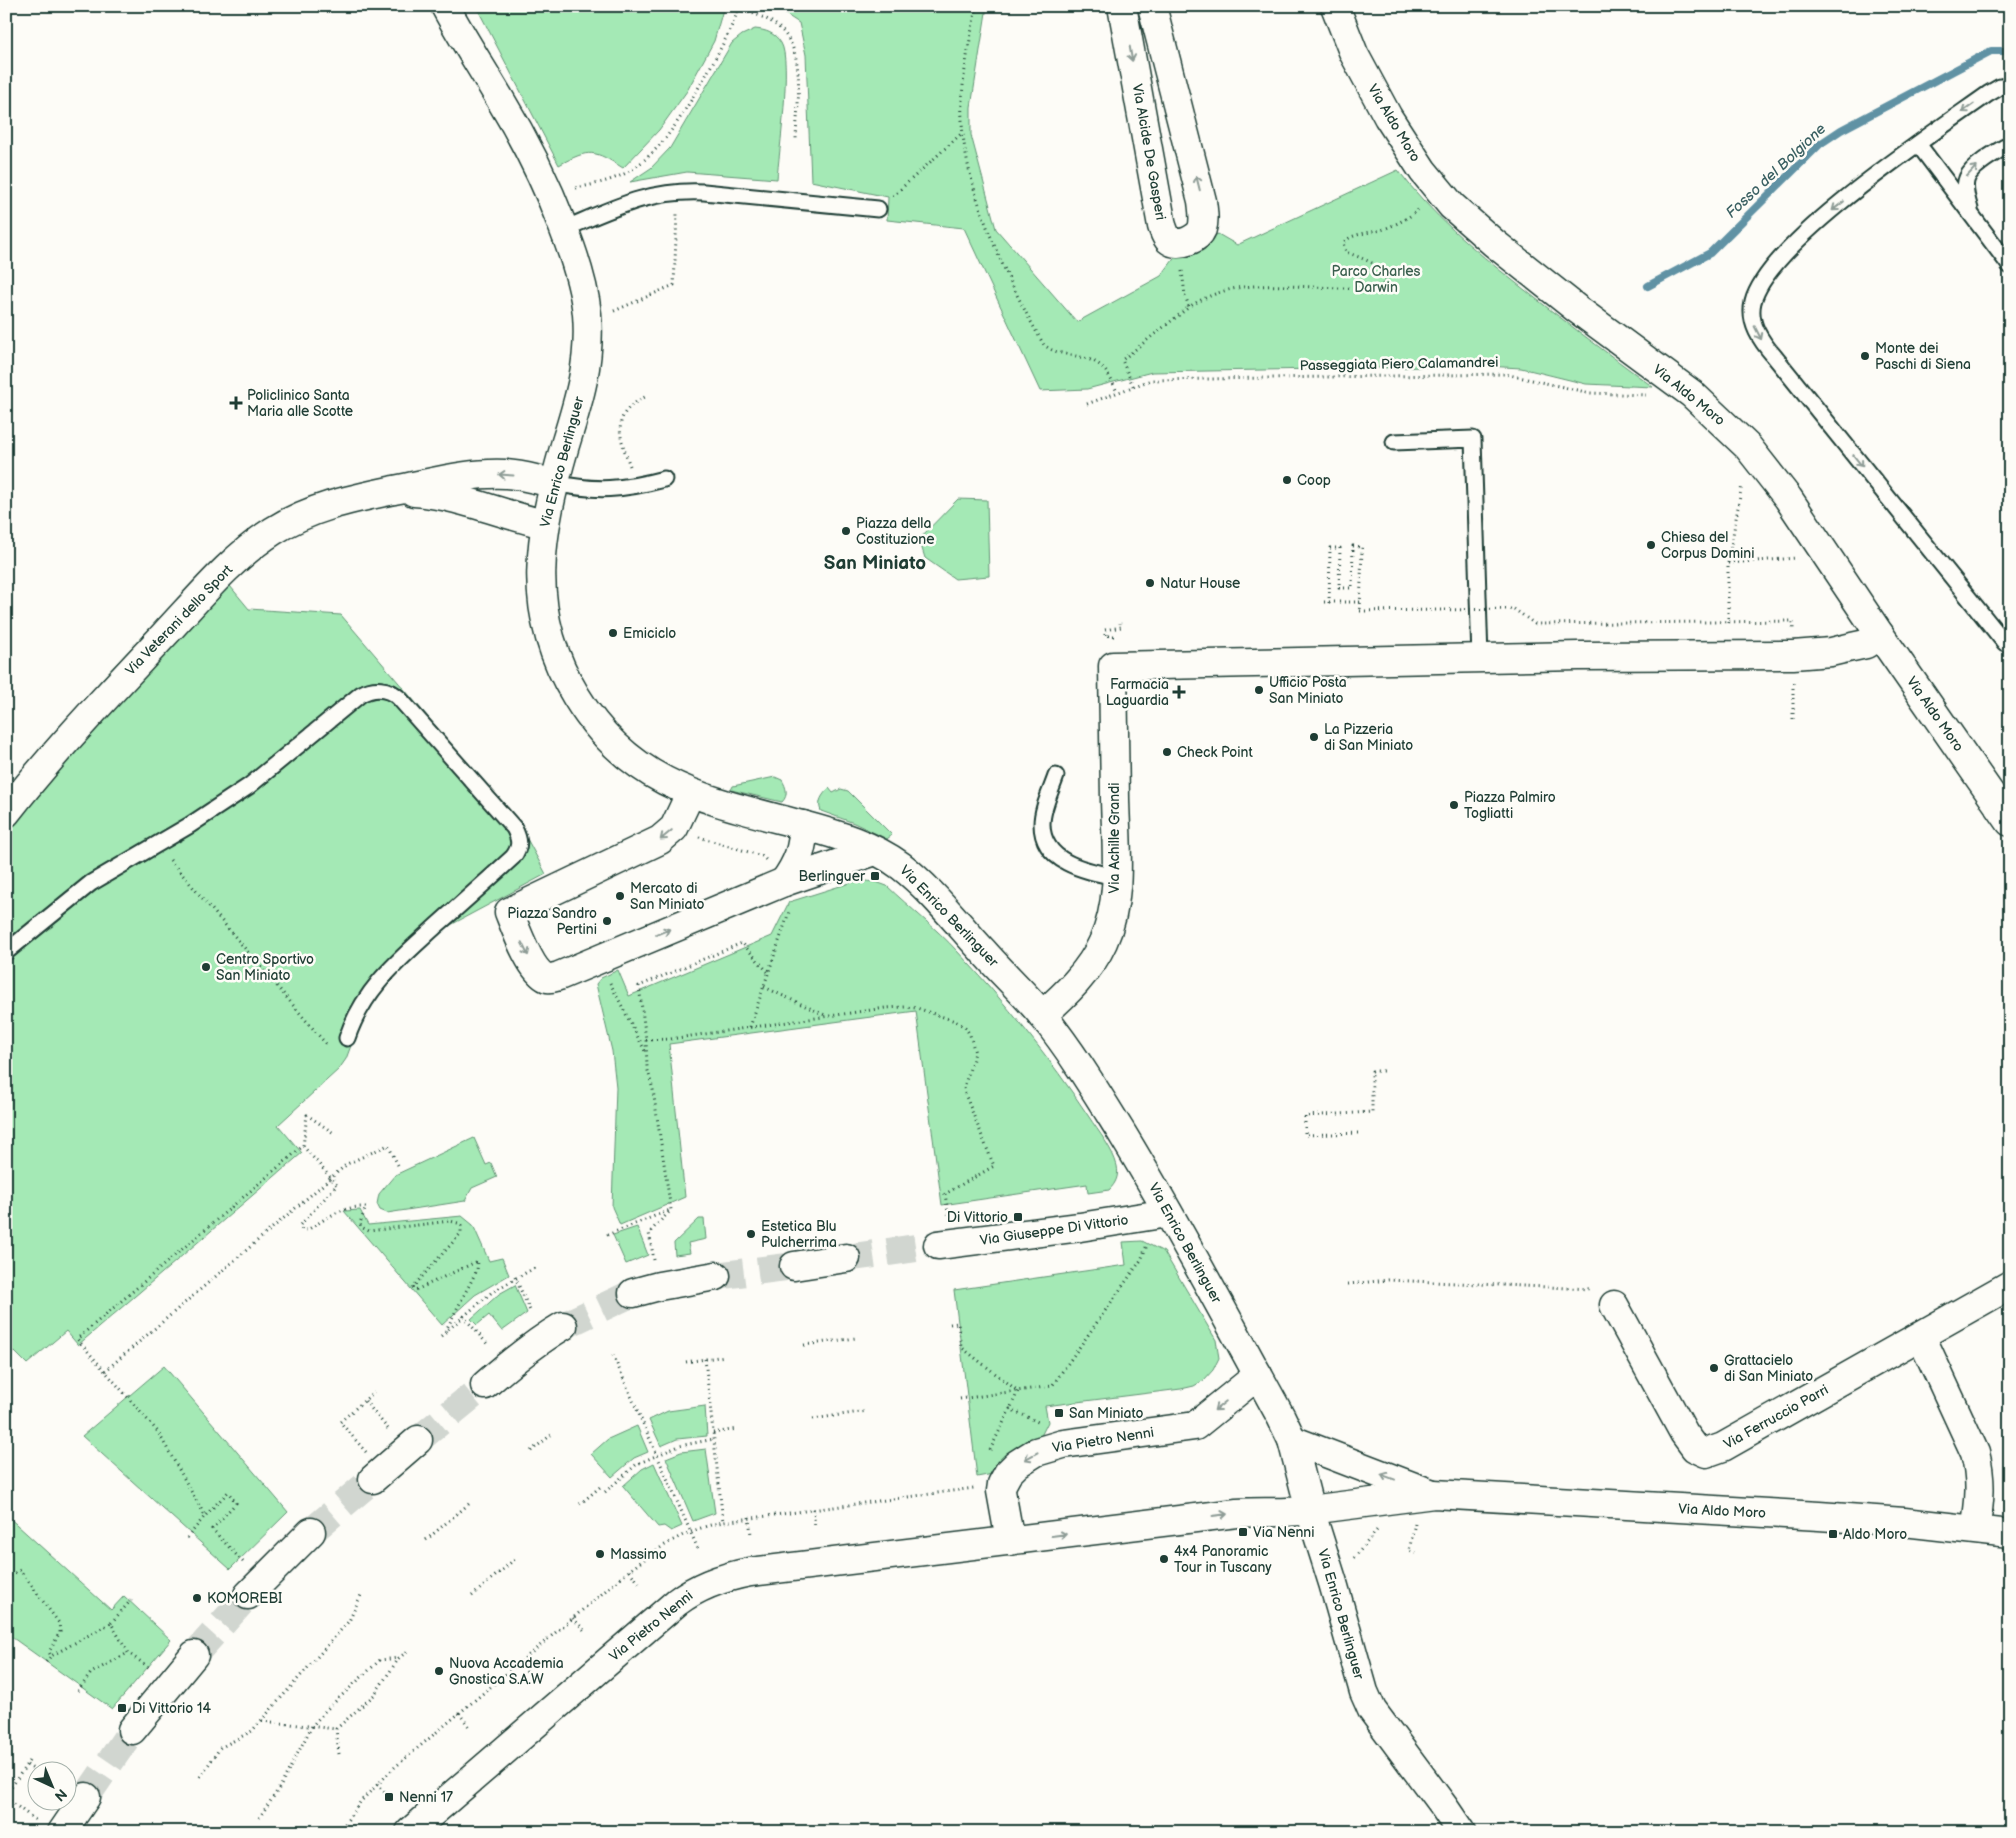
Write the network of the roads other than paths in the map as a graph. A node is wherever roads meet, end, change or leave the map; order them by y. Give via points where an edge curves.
1 (445, 6) edge
2 (1122, 6) edge
3 (1152, 6) edge
4 (1335, 6) edge
5 (2010, 84) edge
6 (1918, 144) junction
7 (2010, 144) edge
8 (878, 209) road end
9 (1971, 215) junction
10 (564, 230) junction
11 (2010, 266) edge
12 (1394, 442) dead end
13 (664, 479) dead end
14 (554, 483) junction
15 (395, 490) junction
16 (544, 524) junction
17 (1880, 635) junction
18 (2010, 639) edge
19 (1480, 658) junction
20 (1056, 776) dead end
21 (690, 794) junction
22 (6, 813) edge
23 (2010, 822) edge
24 (803, 826) junction
25 (875, 851) junction
26 (1116, 877) junction
27 (781, 883) junction
28 (6, 952) edge
29 (1042, 1015) junction
30 (347, 1038) dead end
31 (1168, 1213) junction
32 (944, 1236) tunnel mouth
33 (846, 1258) tunnel mouth
34 (794, 1266) tunnel mouth
35 (716, 1276) tunnel mouth
36 (2010, 1285) edge
37 (634, 1293) tunnel mouth
38 (1614, 1305) road end
39 (563, 1326) tunnel mouth
40 (1921, 1336) junction
41 (1258, 1376) junction
42 (484, 1385) tunnel mouth
43 (405, 1437) tunnel mouth
44 (1292, 1440) junction
45 (371, 1467) tunnel mouth
46 (1434, 1494) junction
47 (1310, 1510) junction
48 (1975, 1529) junction
49 (312, 1532) tunnel mouth
50 (2010, 1534) edge
51 (1010, 1541) junction
52 (248, 1596) tunnel mouth
53 (194, 1655) tunnel mouth
54 (132, 1730) tunnel mouth
55 (86, 1796) tunnel mouth
56 (51, 1828) edge
57 (410, 1832) edge
58 (1461, 1832) edge

1 - 10 street, Via Enrico Berlinguer via 503,102 548,188
2 -> 3 street, Via Alcide De Gasperi via 1162,226 1169,240 1181,243 1201,231 1202,201
4 - 17 street, Via Aldo Moro via 1354,54 1388,117 1423,171 1452,206 1577,309 1692,394 1730,427 1788,498
5 -> 6 lane via 1988,94
6 - 9 lane
6 -> 18 lane via 1828,213 1774,265 1760,283 1753,302 1754,327 1763,343 2005,643
9 -> 7 lane via 1966,177
8 - 10 lane via 682,191 631,201
9 - 11 lane
10 - 14 street, Via Enrico Berlinguer via 585,301 587,351 584,382
12 - 19 lane via 1473,439
13 - 14 lane, Via Veterani dello Sport via 600,490
14 -> 15 street, Via Veterani dello Sport via 507,474 475,474
14 - 16 street, Via Enrico Berlinguer
15 - 16 street, Via Veterani dello Sport via 459,500
15 - 22 street, Via Veterani dello Sport via 330,504 291,521 258,542 212,583 94,710
16 - 21 street, Via Enrico Berlinguer via 540,568 544,609 552,646 571,688 592,720 618,747 658,778
17 - 19 street via 1866,644 1831,652 1793,655
17 - 23 street, Via Aldo Moro
19 - 26 street, Via Achille Grandi via 1113,666
20 - 26 lane via 1043,814 1043,836 1047,845 1068,863
21 - 24 street, Via Enrico Berlinguer
21 -> 27 street via 674,828 660,840 509,912 535,966 547,978 554,978
24 - 25 street, Via Enrico Berlinguer via 835,834
24 - 27 street via 800,854
25 - 27 street
25 - 29 street, Via Enrico Berlinguer via 903,867 923,886
26 - 29 street, Via Achille Grandi via 1111,918 1097,953 1077,981
28 - 30 lane via 91,883 205,816 249,786 360,694 371,689 387,690 399,698 514,828 520,844 513,857 385,973 364,1001
29 - 31 street, Via Enrico Berlinguer via 1094,1090
31 - 32 street, Via Giuseppe Di Vittorio via 1080,1227
31 - 41 street, Via Enrico Berlinguer
33 - 34 street
35 - 37 street
36 - 40 street, Via Ferruccio Parri
38 - 40 street, Via Ferruccio Parri via 1684,1433 1694,1448 1706,1453
39 - 42 street via 539,1340
40 - 48 street via 1975,1453 1981,1486
41 - 44 street, Via Enrico Berlinguer
41 -> 51 street, Via Pietro Nenni via 1195,1426 1062,1444 1036,1452 1021,1461 1008,1473 1001,1491
43 - 45 street
46 -> 44 street, Via Aldo Moro
44 - 47 street, Via Enrico Berlinguer
46 - 47 street, Via Aldo Moro
46 - 48 street, Via Aldo Moro via 1819,1516
51 -> 47 street, Via Pietro Nenni via 1237,1513
47 - 58 street, Via Enrico Berlinguer via 1372,1710
48 - 50 street, Via Aldo Moro
49 - 52 street
51 - 57 street, Via Pietro Nenni via 750,1572 698,1588 677,1602
53 - 54 street
55 - 56 street

